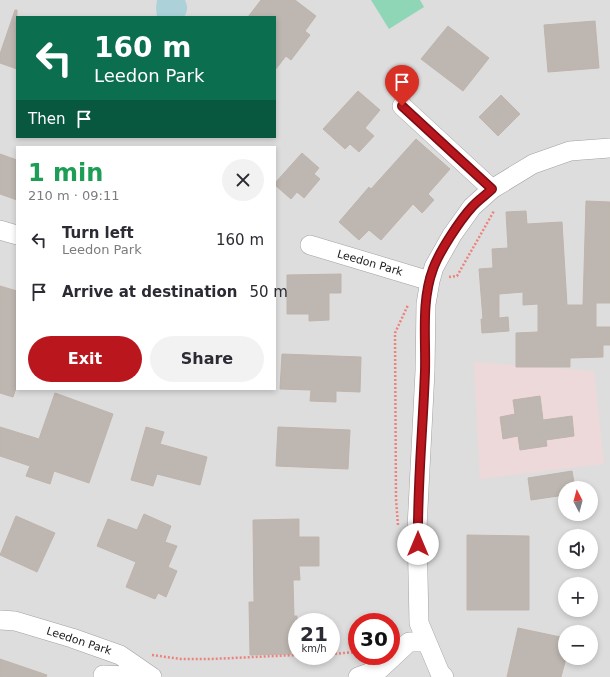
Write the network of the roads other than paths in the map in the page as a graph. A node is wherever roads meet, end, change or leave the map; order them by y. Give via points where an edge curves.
1 (402, 106) dead end
2 (610, 148) edge
3 (492, 189) junction
4 (0, 230) edge
5 (16, 235) edge
6 (310, 245) dead end
7 (430, 281) junction
8 (0, 620) edge
9 (426, 642) junction
10 (103, 675) dead end
11 (152, 677) edge
12 (163, 677) edge
13 (358, 677) edge
14 (444, 677) edge

1 - 3 street
2 - 3 street via 570,152 533,164
3 - 7 street via 472,207 452,235 434,267
4 - 5 street
6 - 7 street, Leedon Park
7 - 9 street via 426,304 417,528 419,623
8 - 11 street, Leedon Park via 15,621 120,655
9 - 13 street via 409,642 380,669
9 - 14 street
10 - 11 street
11 - 12 street

